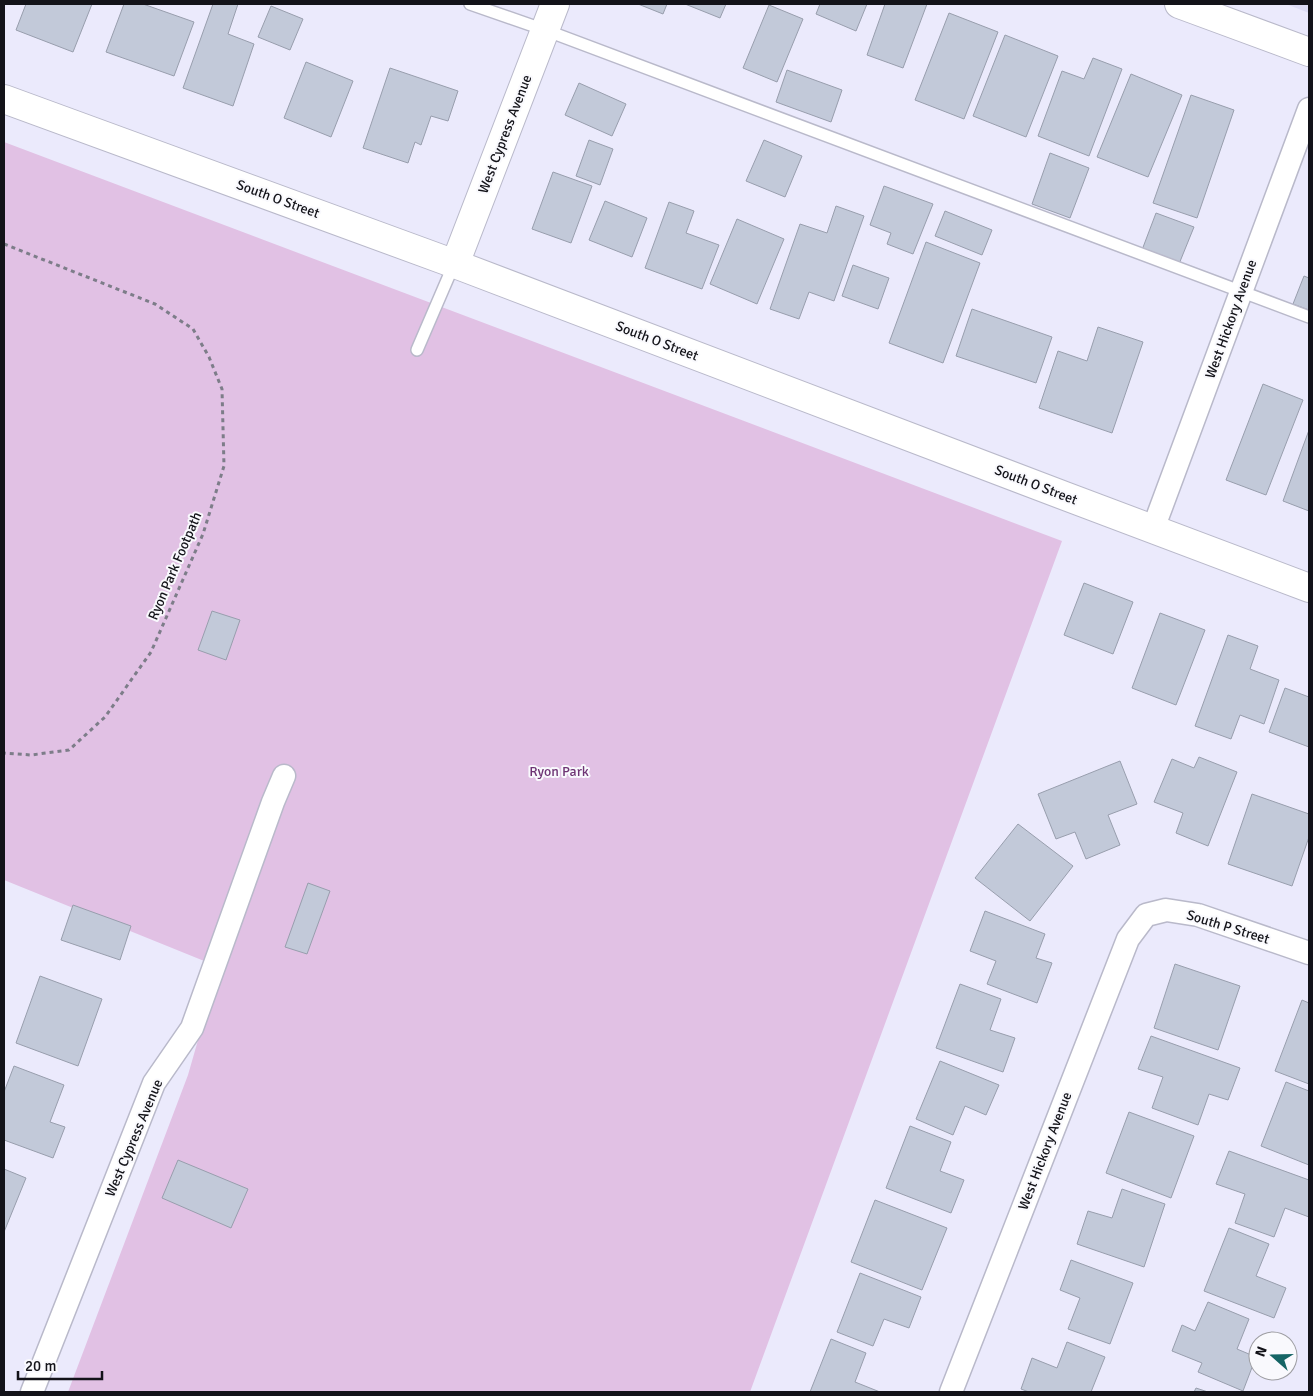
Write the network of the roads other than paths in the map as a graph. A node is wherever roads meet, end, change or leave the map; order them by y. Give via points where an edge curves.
1 (470, 4) edge
2 (555, 4) edge
3 (1179, 4) edge
4 (545, 30) junction
5 (1309, 52) edge
6 (4, 99) edge
7 (1309, 109) edge
8 (455, 264) junction
9 (1241, 291) junction
10 (1309, 317) edge
11 (417, 350) dead end
12 (1153, 529) junction
13 (1309, 588) edge
14 (284, 776) dead end
15 (1146, 915) joint
16 (1309, 952) edge
17 (32, 1392) edge
18 (952, 1392) edge

1 - 4 lane
2 - 4 street, West Cypress Avenue
3 - 5 street
4 - 8 street, West Cypress Avenue
4 - 9 lane
6 - 8 street, South O Street
7 - 9 street, West Hickory Avenue
8 - 11 lane
8 - 12 street, South O Street
9 - 10 lane
9 - 12 street, West Hickory Avenue
12 - 13 street, South O Street
14 - 17 street, West Cypress Avenue via 192,1028 154,1083
15 - 16 street, South P Street via 1166,910 1198,915
15 - 18 street, West Hickory Avenue via 1128,939

